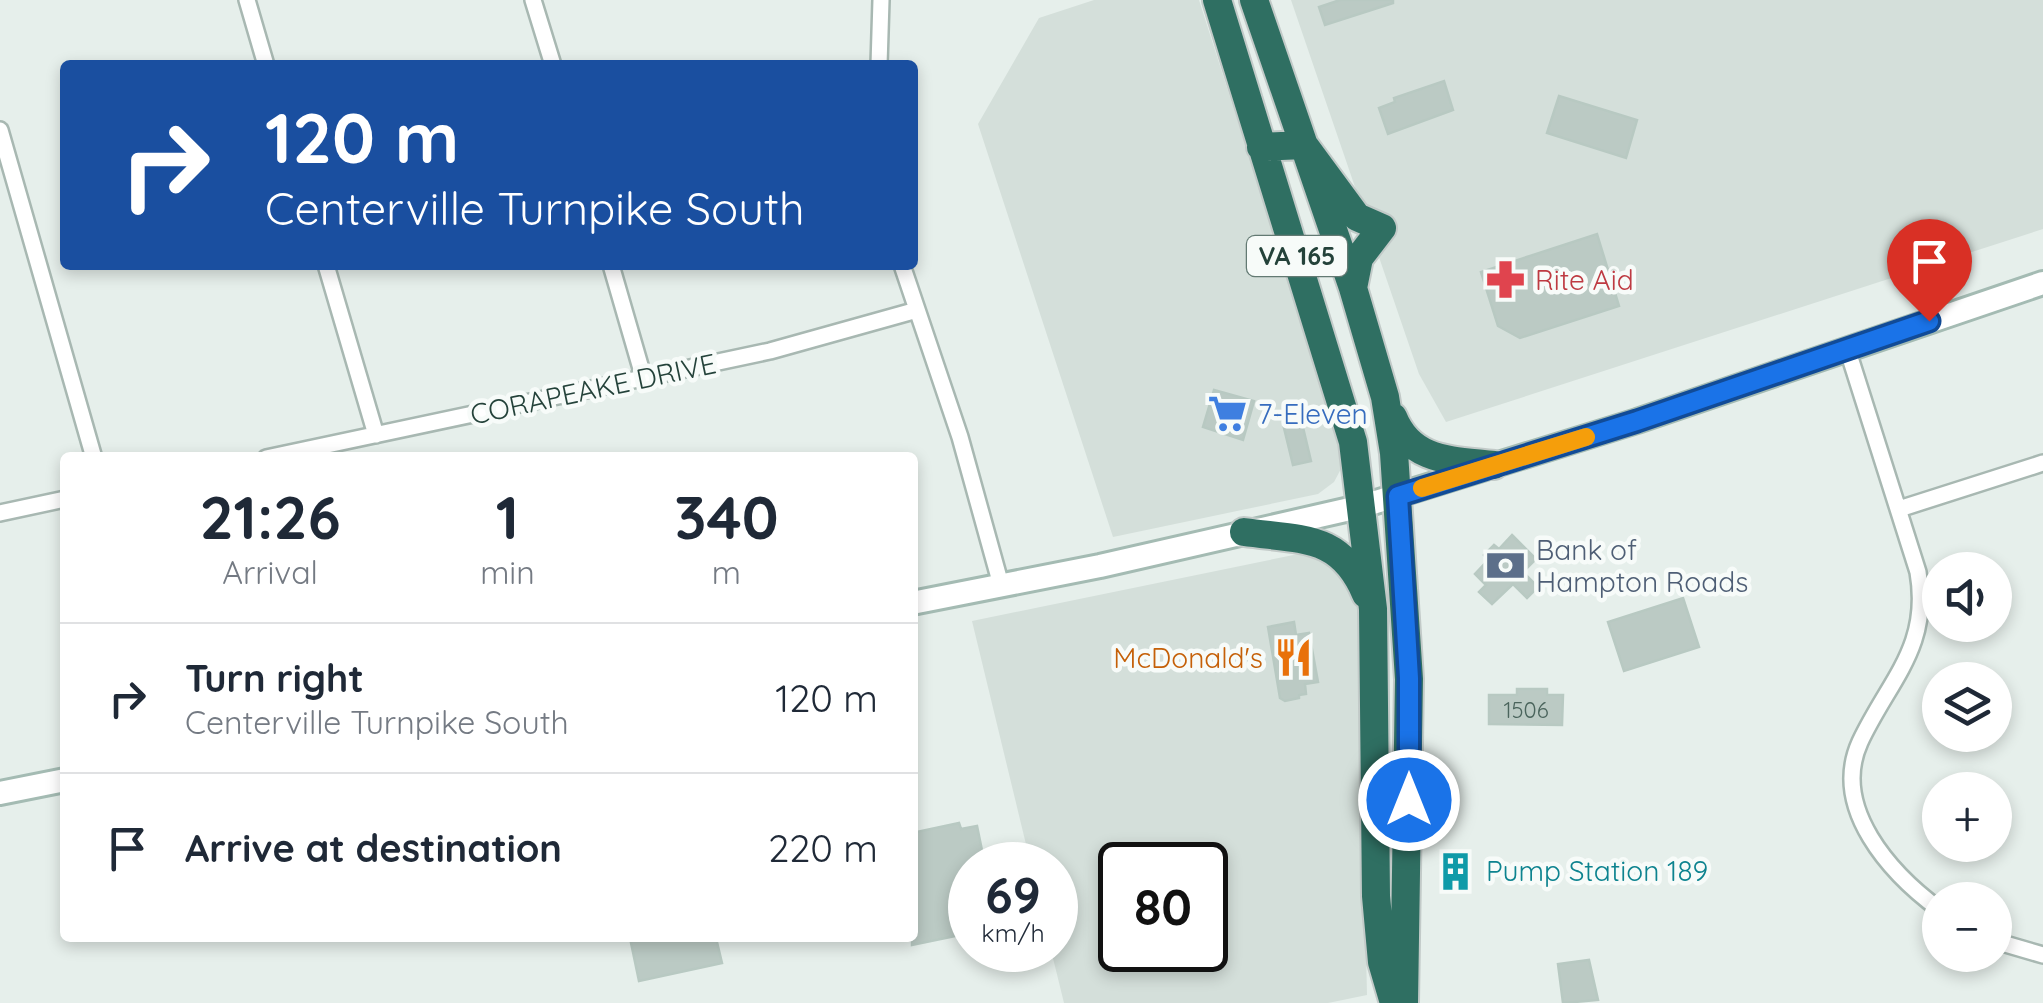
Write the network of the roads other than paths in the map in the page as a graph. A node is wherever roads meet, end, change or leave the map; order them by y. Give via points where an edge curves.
1 (248, 0) edge
2 (533, 0) edge
3 (880, 0) edge
4 (1217, 0) edge
5 (1254, 0) edge
6 (265, 60) edge
7 (551, 60) edge
8 (879, 60) edge
9 (0, 130) edge
10 (1304, 145) junction
11 (1261, 147) junction
12 (327, 270) edge
13 (612, 270) edge
14 (904, 270) edge
15 (2043, 283) edge
16 (1353, 288) junction
17 (917, 310) junction
18 (1847, 348) junction
19 (644, 379) junction
20 (1384, 397) junction
21 (376, 435) junction
22 (92, 452) edge
23 (295, 452) edge
24 (2043, 463) edge
25 (1494, 465) junction
26 (1398, 496) junction
27 (60, 501) edge
28 (1363, 506) junction
29 (1899, 509) junction
30 (0, 513) edge
31 (1244, 532) junction
32 (1001, 585) junction
33 (918, 602) edge
34 (1373, 609) junction
35 (60, 781) edge
36 (0, 793) edge
37 (1922, 892) edge
38 (2012, 946) edge
39 (2043, 956) edge
40 (1394, 1003) edge
41 (1404, 1003) edge

1 - 6 street
2 - 7 street
3 - 8 street
4 - 11 highway, VA 165
5 - 10 highway, VA 165
9 - 22 street
10 - 11 highway
10 - 16 highway, VA 165
10 - 16 highway via 1357,216 1382,228 1359,258
11 - 28 highway, VA 165 via 1336,378
12 - 21 street
13 - 19 street
14 - 17 street
15 - 18 main road
16 - 20 highway, VA 165
17 - 19 street, CORAPEAKE DRIVE
17 - 32 street
18 - 25 main road
18 - 29 street
19 - 21 street, CORAPEAKE DRIVE
20 - 25 highway via 1399,434 1416,450
20 - 26 highway, VA 165
21 - 23 street, CORAPEAKE DRIVE
24 - 29 street
25 - 26 main road
26 - 28 main road
26 - 41 highway, VA 165 via 1409,678
27 - 30 street
28 - 31 main road
28 - 34 highway, VA 165
29 - 37 street via 1920,584 1919,627 1860,742 1853,789 1878,848
31 - 32 main road
31 - 34 highway via 1308,540 1340,553
32 - 33 main road
34 - 40 highway, VA 165 via 1376,896 1382,962
35 - 36 main road
38 - 39 street

